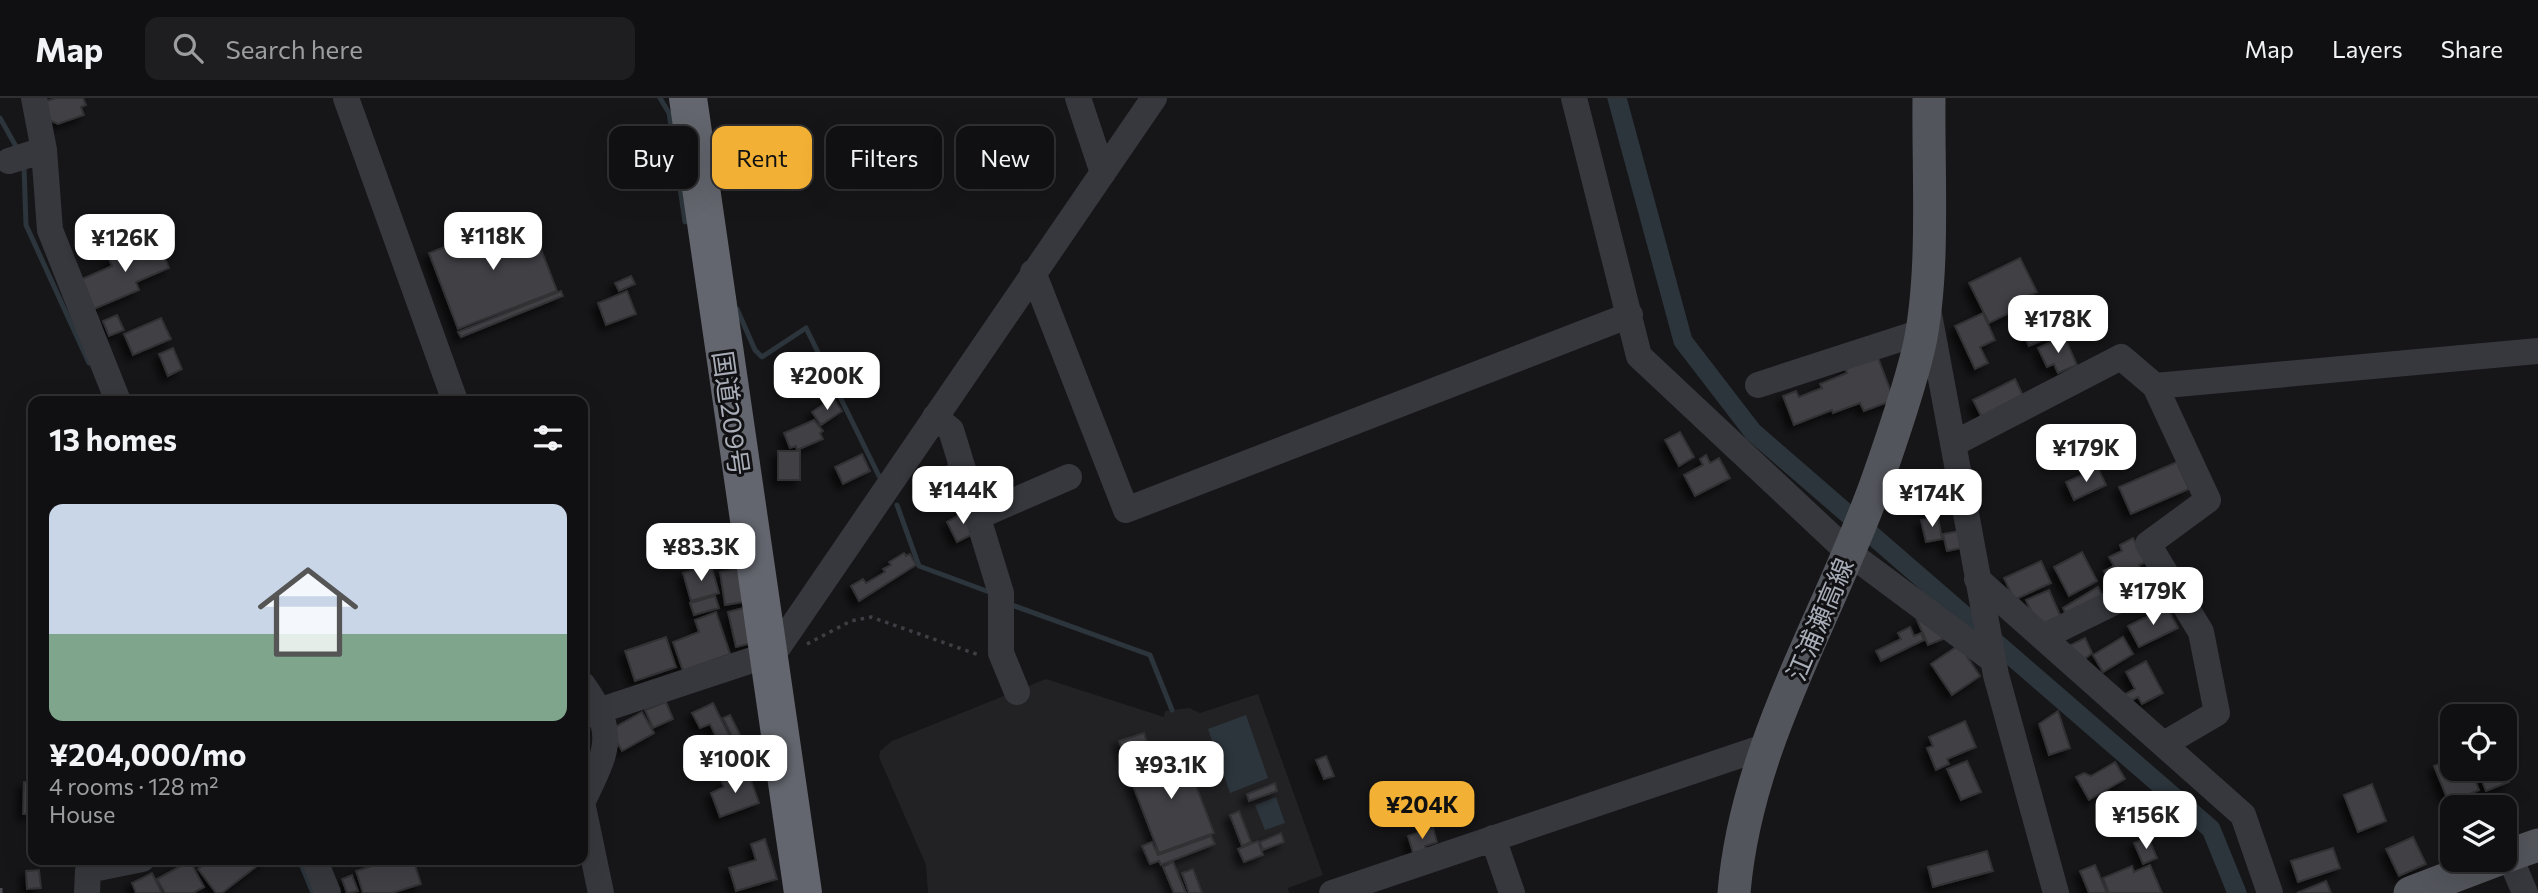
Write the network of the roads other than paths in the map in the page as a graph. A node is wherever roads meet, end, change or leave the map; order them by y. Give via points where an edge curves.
1 (34, 98) edge
2 (346, 98) edge
3 (688, 98) edge
4 (1078, 98) edge
5 (1154, 98) edge
6 (1574, 98) edge
7 (1929, 98) edge
8 (1103, 173) junction
9 (1033, 272) junction
10 (1926, 296) junction
11 (1630, 315) junction
12 (1921, 332) junction
13 (2538, 351) edge
14 (1758, 385) dead end
15 (2155, 386) junction
16 (116, 396) edge
17 (453, 396) edge
18 (935, 417) junction
19 (1953, 444) junction
20 (1069, 477) dead end
21 (978, 517) junction
22 (1850, 545) junction
23 (1979, 587) junction
24 (2137, 591) dead end
25 (2043, 637) junction
26 (781, 652) junction
27 (1994, 668) junction
28 (1017, 692) dead end
29 (592, 713) edge
30 (2164, 744) junction
31 (1767, 746) junction
32 (588, 790) edge
33 (588, 831) edge
34 (1493, 838) junction
35 (128, 865) edge
36 (316, 865) edge
37 (2517, 867) edge
38 (2465, 872) edge
39 (88, 882) edge
40 (328, 893) edge
41 (601, 893) edge
42 (803, 893) edge
43 (1332, 893) edge
44 (1512, 893) edge
45 (1734, 893) edge
46 (2056, 893) edge
47 (2270, 893) edge
48 (2410, 893) edge
49 (2525, 893) edge

1 - 16 street via 29,155 50,230
2 - 17 street
3 - 26 highway, 国道209号
4 - 8 street
5 - 8 street
6 - 11 street
7 - 10 main road, 江浦瀬高線
8 - 9 street
9 - 11 street via 1126,510
9 - 18 street
10 - 12 main road, 江浦瀬高線
10 - 19 street
11 - 22 street via 1639,356
12 - 14 street
12 - 22 main road, 江浦瀬高線 via 1905,397
13 - 15 street
15 - 19 street via 2122,357
15 - 30 street via 2208,500 2148,544 2201,632 2217,713
18 - 21 street via 951,430
18 - 26 street via 779,646
19 - 23 street
20 - 21 street
21 - 28 street via 1001,593 1001,653
22 - 27 street
22 - 31 main road, 江浦瀬高線
23 - 25 street
23 - 27 street
24 - 25 street
25 - 30 street
26 - 29 street
26 - 42 highway, 国道209号
27 - 46 street
29 - 32 street via 606,752
30 - 47 street via 2244,815
31 - 34 street
31 - 45 main road, 江浦瀬高線 via 1744,821
33 - 41 street
34 - 43 street
34 - 44 street
35 - 39 street
36 - 40 street
37 - 49 street
38 - 48 main road

